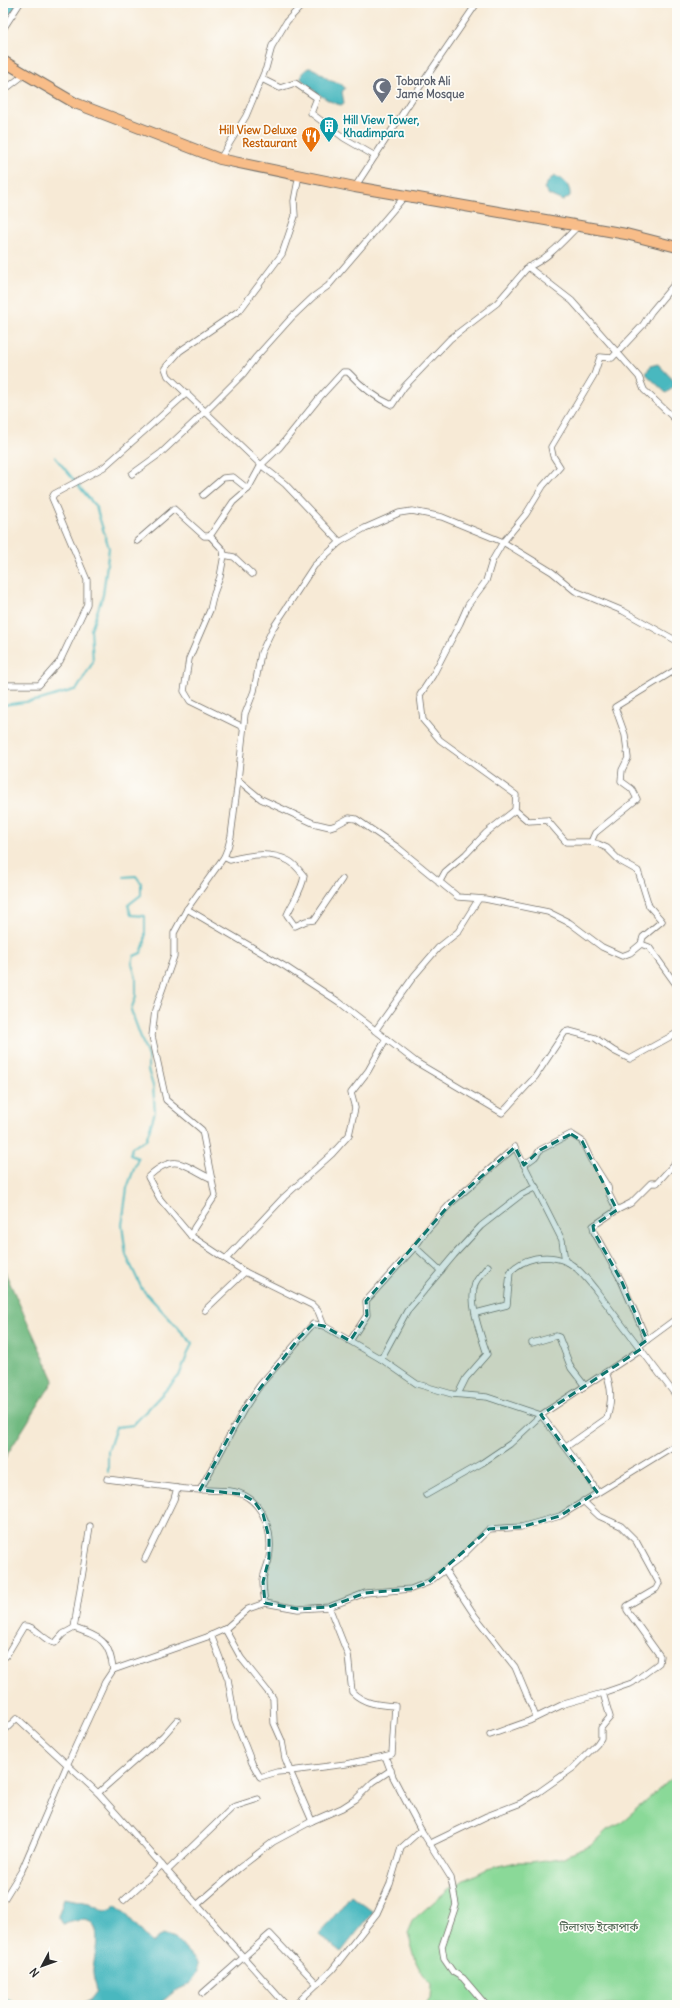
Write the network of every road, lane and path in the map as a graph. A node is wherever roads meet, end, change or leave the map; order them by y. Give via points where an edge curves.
1 (20, 3) edge
2 (304, 3) edge
3 (477, 3) edge
4 (3, 29) edge
5 (3, 61) edge
6 (25, 74) junction
7 (262, 79) junction
8 (3, 91) edge
9 (375, 156) junction
10 (220, 159) junction
11 (299, 175) junction
12 (355, 187) junction
13 (405, 196) junction
14 (578, 226) junction
15 (677, 247) edge
16 (528, 267) junction
17 (677, 281) edge
18 (618, 352) junction
19 (187, 393) junction
20 (206, 411) junction
21 (677, 421) edge
22 (261, 465) junction
23 (132, 474) dead end
24 (248, 489) junction
25 (202, 495) dead end
26 (210, 536) junction
27 (137, 541) dead end
28 (340, 542) junction
29 (503, 542) junction
30 (224, 555) junction
31 (252, 574) dead end
32 (677, 641) edge
33 (677, 669) edge
34 (3, 685) edge
35 (243, 727) junction
36 (238, 780) junction
37 (515, 810) junction
38 (591, 842) junction
39 (224, 857) junction
40 (342, 879) dead end
41 (439, 883) junction
42 (478, 900) junction
43 (187, 910) junction
44 (641, 944) junction
45 (677, 986) edge
46 (375, 1031) junction
47 (677, 1033) edge
48 (386, 1039) junction
49 (677, 1160) edge
50 (524, 1165) junction
51 (212, 1180) junction
52 (536, 1187) junction
53 (617, 1210) junction
54 (191, 1236) junction
55 (415, 1247) junction
56 (226, 1259) junction
57 (565, 1261) junction
58 (488, 1266) dead end
59 (441, 1271) junction
60 (245, 1272) junction
61 (205, 1310) dead end
62 (476, 1313) junction
63 (677, 1318) edge
64 (324, 1326) junction
65 (647, 1340) junction
66 (350, 1341) junction
67 (532, 1343) dead end
68 (640, 1347) junction
69 (381, 1359) junction
70 (606, 1372) junction
71 (585, 1386) junction
72 (458, 1394) junction
73 (677, 1397) edge
74 (541, 1415) junction
75 (677, 1444) edge
76 (566, 1447) junction
77 (107, 1479) dead end
78 (178, 1488) junction
79 (200, 1490) junction
80 (597, 1492) junction
81 (426, 1495) dead end
82 (583, 1501) junction
83 (90, 1526) dead end
84 (145, 1559) dead end
85 (445, 1570) junction
86 (265, 1603) junction
87 (329, 1607) junction
88 (74, 1628) junction
89 (225, 1629) junction
90 (211, 1635) junction
91 (6, 1656) dead end
92 (113, 1670) junction
93 (603, 1693) junction
94 (536, 1717) junction
95 (178, 1720) dead end
96 (3, 1732) edge
97 (490, 1735) dead end
98 (385, 1756) junction
99 (67, 1765) junction
100 (290, 1770) junction
101 (391, 1770) junction
102 (98, 1793) junction
103 (258, 1799) dead end
104 (312, 1820) junction
105 (421, 1830) junction
106 (429, 1844) junction
107 (162, 1865) junction
108 (167, 1871) junction
109 (3, 1901) edge
110 (123, 1901) dead end
111 (198, 1904) junction
112 (243, 1958) junction
113 (317, 1984) junction
114 (203, 1993) dead end
115 (286, 2005) edge
116 (295, 2005) edge
117 (486, 2005) edge

1 - 4 street
2 - 7 street via 287,21 272,46
3 - 9 street
5 - 6 highway
6 - 8 street
6 - 10 highway via 75,103
7 - 9 street via 280,88 294,83 317,98 311,113 344,138
7 - 10 street via 246,116
9 - 12 street
10 - 11 highway
11 - 12 highway
11 - 19 street via 294,201 295,216 282,254 240,310 180,351 165,368 168,376
12 - 13 highway
13 - 14 highway
13 - 20 street via 328,286 292,317 243,374
14 - 15 highway via 626,234
14 - 16 street via 558,247
16 - 18 street via 572,301
16 - 22 street via 497,303 450,339 404,387 392,405 360,385 348,372 342,372 279,448
17 - 18 street
18 - 21 street via 639,376 644,390
18 - 29 street via 612,358 600,358 594,374 551,447 560,467 543,486 526,514
19 - 20 street
19 - 34 street via 104,468 54,494 52,498 88,580 87,604 60,661 39,685
20 - 22 street
20 - 23 street via 161,453
22 - 24 street
22 - 28 street via 285,484
24 - 25 street via 234,477 223,478
24 - 26 street via 233,502
26 - 27 street via 204,536 174,509
26 - 30 street via 223,550
28 - 29 street via 365,528 412,511 442,517
28 - 35 street via 314,566 273,628 261,653 254,691 247,704
29 - 32 street via 552,572 575,591 623,611
29 - 37 street via 492,561 486,581 468,605 434,675 420,695 423,720 440,740 516,795
30 - 31 street via 234,557
30 - 35 street via 210,610 188,659 184,691 190,702
33 - 38 street via 616,707 627,745 628,758 622,770 621,781 632,789 637,799 595,833
35 - 36 street
36 - 39 street via 231,836
36 - 41 street via 261,799 313,823 330,827 349,818 356,819 397,847
37 - 38 street via 528,821 547,820 566,842
37 - 41 street via 450,867
38 - 44 street via 607,848 620,861 638,871 650,906 662,921 643,937
39 - 40 street via 230,860 261,853 289,861 296,867 304,876 302,888 287,915 295,926 314,920
39 - 43 street
41 - 42 street via 458,897
42 - 44 street via 485,899 548,912 570,923 602,947 622,956
42 - 46 street via 456,935 438,948 414,976
43 - 46 street via 286,967 340,1002
43 - 51 street via 174,933 174,956 155,1010 152,1036 166,1100 202,1130
44 - 45 street via 649,947
46 - 48 street
47 - 48 street via 630,1059 595,1038 569,1030 565,1032 535,1077 502,1113 416,1062
48 - 56 street via 368,1072 351,1093 355,1108 349,1135 332,1154 284,1197
49 - 53 street via 657,1183 651,1183 631,1203
50 - 52 street
50 - 53 street via 540,1150 571,1134 582,1141 608,1187
50 - 55 street via 515,1147 450,1204
51 - 54 street via 215,1196
51 - 54 street via 175,1161 161,1165 148,1177 160,1199
52 - 57 street via 562,1240
52 - 59 street via 522,1194 481,1226
53 - 65 street via 593,1226 594,1232 621,1280
54 - 56 street
55 - 59 street
55 - 66 street via 366,1301 367,1315
56 - 60 street
57 - 62 street via 545,1257 518,1264 510,1272 507,1304
57 - 68 street via 583,1275
58 - 62 street via 475,1284 472,1298
59 - 69 street via 407,1311
60 - 61 street
60 - 64 street via 312,1305 318,1311
62 - 72 street via 476,1321 487,1354 466,1378
63 - 65 street
64 - 66 street
64 - 79 street via 313,1324 260,1385
65 - 68 street
66 - 69 street
67 - 71 street via 559,1337 571,1368
68 - 70 street
68 - 73 street
69 - 72 street via 417,1384
70 - 71 street
70 - 76 street via 612,1398 607,1418
71 - 74 street
72 - 74 street via 487,1397
74 - 76 street
74 - 81 street via 510,1444 463,1475
75 - 80 street
76 - 80 street
77 - 78 street
78 - 79 street
78 - 84 street
79 - 86 street via 241,1494 254,1501 263,1514 269,1538 269,1558 263,1582
80 - 82 street
82 - 85 street via 560,1516 521,1528 489,1529
82 - 93 street via 599,1516 621,1526 636,1541 659,1583 656,1589 627,1606 627,1610 660,1656 659,1663 632,1683
83 - 88 street
85 - 87 street via 429,1582 411,1589 365,1593
85 - 94 street via 475,1616 516,1666
86 - 87 street via 298,1609
86 - 89 street via 248,1610
87 - 98 street via 348,1655 352,1692 362,1700 395,1706 392,1754
88 - 91 street via 63,1634 55,1643 32,1628 24,1626
88 - 92 street via 94,1635 105,1644 111,1654
89 - 90 street
89 - 100 street via 241,1658 273,1698 274,1723
90 - 92 street
90 - 100 street via 228,1679 235,1720 260,1777
92 - 99 street
93 - 94 street via 564,1704
93 - 106 street via 610,1717 601,1728 601,1738 597,1744 573,1768 521,1803
94 - 97 street
95 - 102 street
96 - 99 street via 17,1718
98 - 100 street via 346,1764
98 - 101 street
99 - 102 street
99 - 109 street via 22,1870
100 - 104 street
101 - 104 street via 373,1782 352,1802
101 - 105 street
102 - 107 street
103 - 108 street via 233,1807
104 - 111 street via 259,1852
105 - 106 street
105 - 113 street via 400,1848 390,1884 378,1913 332,1970
106 - 117 street via 451,1878 456,1905 442,1946 444,1959 453,1972 463,1978
107 - 108 street
107 - 110 street
108 - 111 street
111 - 112 street
112 - 113 street via 270,1934
112 - 114 street
112 - 115 street
113 - 116 street

